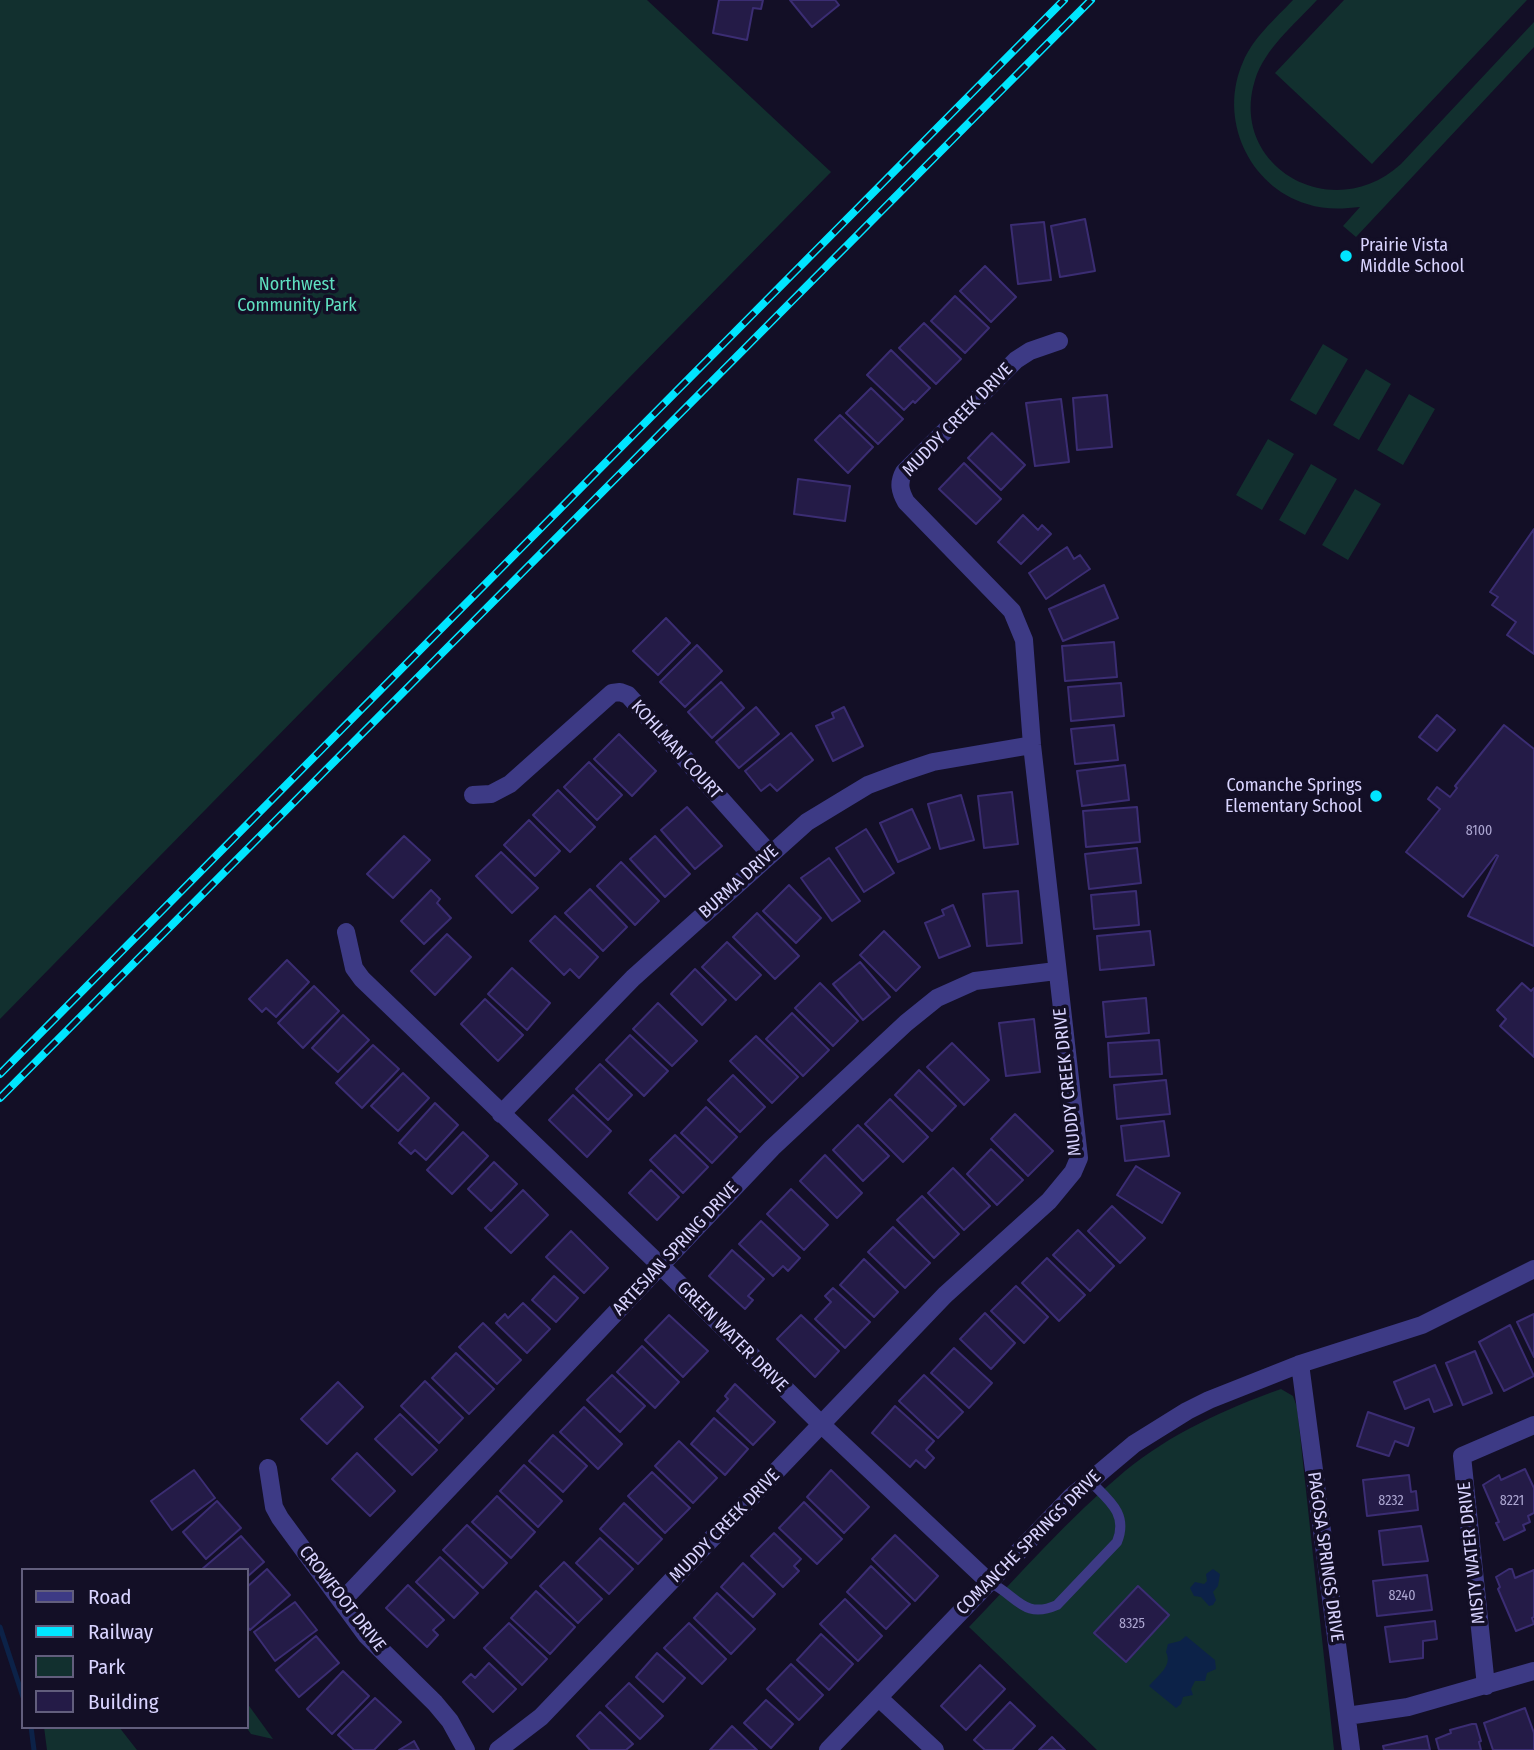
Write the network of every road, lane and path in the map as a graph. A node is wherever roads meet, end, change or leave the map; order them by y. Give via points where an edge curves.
1 (1059, 341) dead end
2 (1032, 746) junction
3 (473, 795) dead end
4 (770, 854) junction
5 (346, 932) dead end
6 (1056, 971) junction
7 (501, 1114) junction
8 (661, 1266) junction
9 (1534, 1269) edge
10 (1300, 1364) junction
11 (822, 1425) junction
12 (1534, 1425) edge
13 (268, 1468) dead end
14 (1089, 1480) junction
15 (989, 1582) junction
16 (342, 1601) junction
17 (1534, 1671) edge
18 (1486, 1686) junction
19 (879, 1698) junction
20 (1347, 1716) junction
21 (466, 1750) edge
22 (498, 1750) edge
23 (828, 1750) edge
24 (935, 1750) edge
25 (1351, 1750) edge

1 - 2 street, MUDDY CREEK DRIVE via 1016,360 899,481 906,502 1015,618 1024,640
2 - 4 street, BURMA DRIVE via 933,762 868,785 807,822
2 - 6 street, MUDDY CREEK DRIVE
3 - 4 street, KOHLMAN COURT via 491,794 510,784 612,693 620,692 628,695
4 - 7 street, BURMA DRIVE via 625,985
5 - 7 street, GREEN WATER DRIVE via 354,968 362,979
6 - 8 street, ARTESIAN SPRING DRIVE via 975,981 922,1008 795,1125
6 - 11 street, MUDDY CREEK DRIVE via 1079,1158 1073,1172 1049,1201 945,1294
7 - 8 street, GREEN WATER DRIVE
8 - 11 street, GREEN WATER DRIVE
8 - 16 street, ARTESIAN SPRING DRIVE
9 - 10 street, COMANCHE SPRINGS DRIVE via 1422,1325
10 - 14 street, COMANCHE SPRINGS DRIVE via 1187,1411 1134,1444
10 - 20 street, PAGOSA SPRINGS DRIVE
11 - 15 street, GREEN WATER DRIVE
11 - 22 street, MUDDY CREEK DRIVE via 541,1717
12 - 18 street, MISTY WATER DRIVE via 1462,1456
13 - 16 street, CROWFOOT DRIVE via 280,1518
14 - 15 street, COMANCHE SPRINGS DRIVE
14 - 15 lane via 1115,1508 1122,1531 1117,1542 1057,1605 1034,1611
15 - 19 street, COMANCHE SPRINGS DRIVE
16 - 21 street, CROWFOOT DRIVE via 376,1646 450,1721
17 - 18 street
18 - 20 street via 1408,1707
19 - 23 street, COMANCHE SPRINGS DRIVE
19 - 24 street
20 - 25 street, PAGOSA SPRINGS DRIVE

